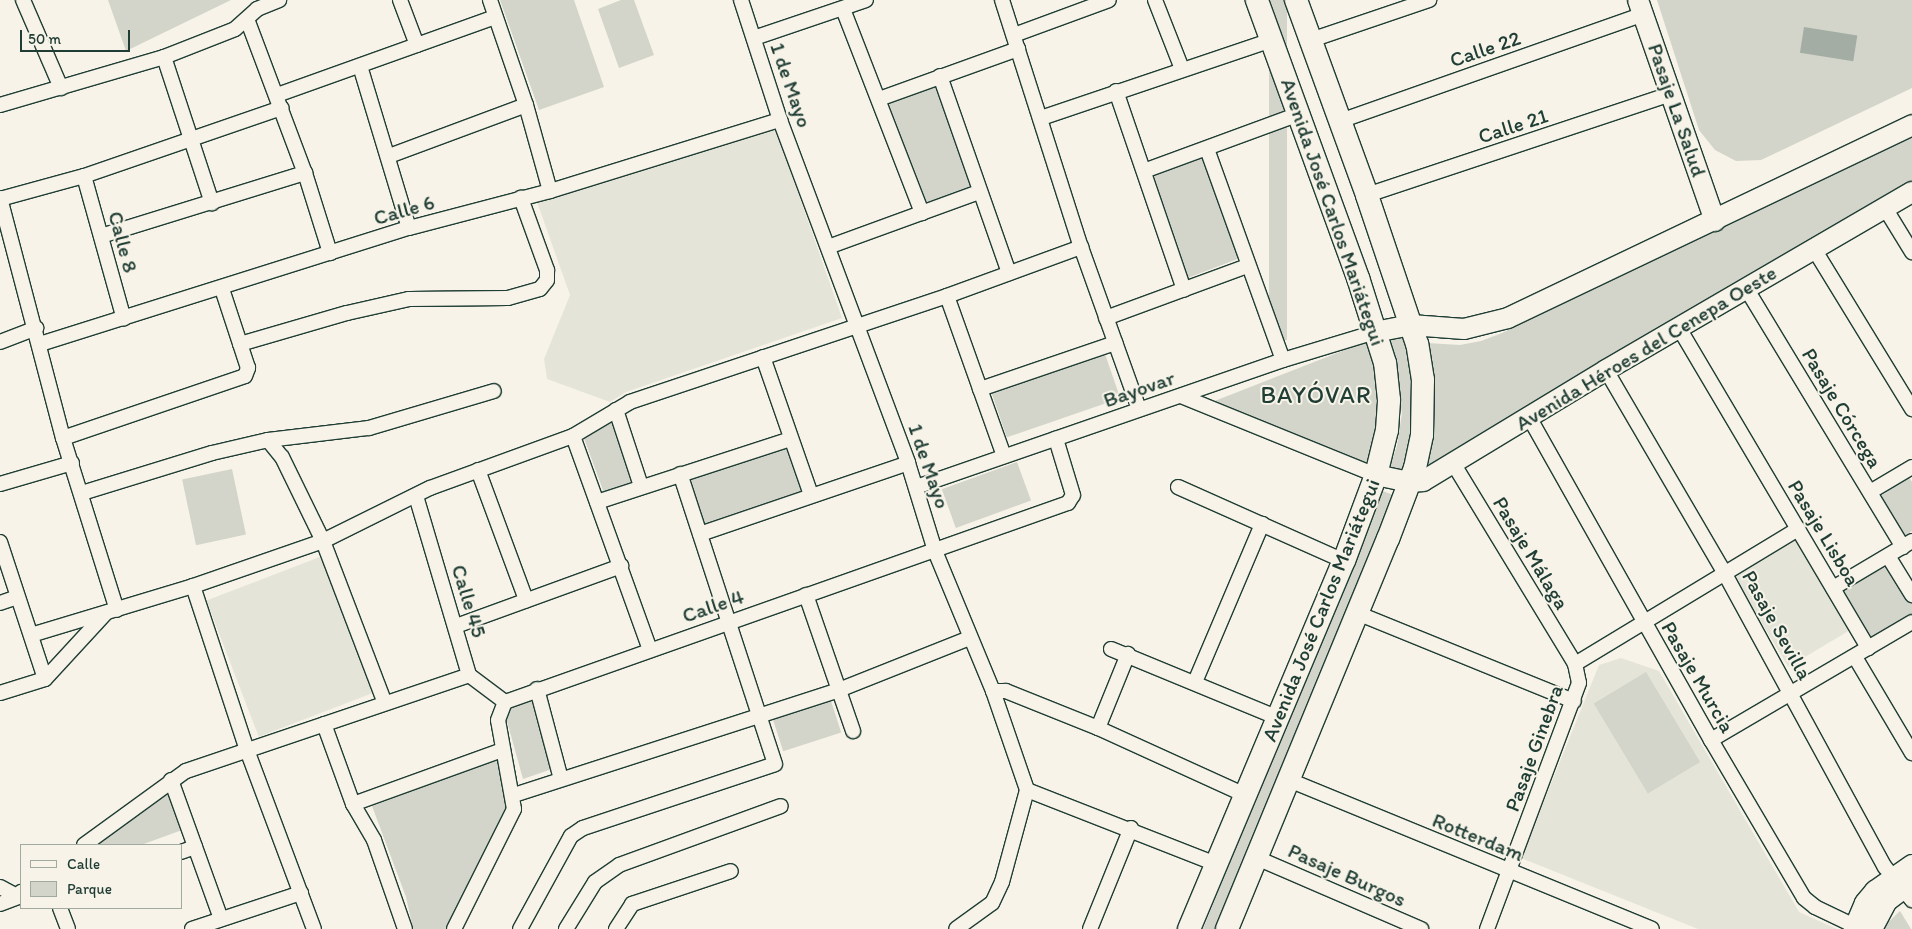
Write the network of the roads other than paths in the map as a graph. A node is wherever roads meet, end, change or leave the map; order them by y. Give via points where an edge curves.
1 (23, 0) edge
2 (279, 0) edge
3 (400, 0) edge
4 (490, 0) edge
5 (741, 0) edge
6 (866, 0) edge
7 (1002, 0) edge
8 (1109, 0) edge
9 (1156, 0) edge
10 (1257, 0) edge
11 (1296, 0) edge
12 (1429, 0) edge
13 (1641, 7) edge
14 (842, 8) junction
15 (495, 17) junction
16 (247, 19) junction
17 (1014, 34) junction
18 (754, 38) junction
19 (1272, 40) junction
20 (1310, 40) junction
21 (417, 45) junction
22 (1018, 49) junction
23 (164, 58) junction
24 (360, 66) junction
25 (1182, 69) junction
26 (940, 76) junction
27 (61, 88) junction
28 (1116, 91) junction
29 (1671, 94) junction
30 (879, 99) junction
31 (280, 102) junction
32 (0, 105) edge
33 (526, 105) junction
34 (1299, 114) junction
35 (1041, 118) junction
36 (780, 120) junction
37 (1340, 121) junction
38 (1912, 125) edge
39 (192, 139) junction
40 (1207, 149) junction
41 (390, 156) junction
42 (1144, 172) junction
43 (305, 173) junction
44 (84, 176) junction
45 (550, 191) junction
46 (979, 192) junction
47 (1912, 192) edge
48 (1367, 196) junction
49 (0, 198) edge
50 (521, 198) junction
51 (212, 203) junction
52 (1885, 208) junction
53 (922, 213) junction
54 (1714, 221) junction
55 (4, 227) edge
56 (409, 228) junction
57 (101, 236) junction
58 (828, 247) junction
59 (1081, 248) junction
60 (1814, 249) junction
61 (1912, 252) edge
62 (330, 253) junction
63 (1247, 266) junction
64 (1009, 274) junction
65 (1746, 288) junction
66 (222, 289) junction
67 (1184, 290) junction
68 (947, 296) junction
69 (1106, 318) junction
70 (124, 319) junction
71 (1411, 325) junction
72 (857, 326) junction
73 (36, 328) junction
74 (1679, 328) junction
75 (1375, 332) junction
76 (0, 342) edge
77 (1115, 343) junction
78 (40, 344) junction
79 (240, 344) junction
80 (763, 357) junction
81 (1283, 360) junction
82 (1606, 370) junction
83 (980, 389) junction
84 (494, 391) dead end
85 (1181, 396) junction
86 (1139, 409) junction
87 (1912, 409) edge
88 (616, 410) junction
89 (1529, 417) junction
90 (573, 436) junction
91 (63, 438) junction
92 (791, 439) junction
93 (1056, 439) junction
94 (268, 440) junction
95 (1004, 456) junction
96 (72, 463) junction
97 (908, 463) junction
98 (1453, 463) junction
99 (1912, 467) edge
100 (478, 470) junction
101 (680, 474) junction
102 (1376, 475) junction
103 (1410, 482) junction
104 (0, 484) edge
105 (641, 486) junction
106 (916, 487) junction
107 (1178, 487) dead end
108 (1870, 492) junction
109 (82, 493) junction
110 (416, 496) junction
111 (811, 496) junction
112 (597, 502) junction
113 (1262, 524) junction
114 (1798, 529) junction
115 (700, 534) junction
116 (323, 541) junction
117 (0, 542) edge
118 (1907, 544) edge
119 (936, 551) junction
120 (1888, 556) junction
121 (1344, 561) junction
122 (621, 566) junction
123 (1725, 574) junction
124 (193, 586) junction
125 (1833, 588) junction
126 (806, 595) junction
127 (1912, 595) edge
128 (17, 598) junction
129 (526, 600) junction
130 (0, 603) edge
131 (111, 612) junction
132 (1358, 613) junction
133 (729, 622) junction
134 (1645, 622) junction
135 (1912, 622) edge
136 (456, 626) junction
137 (31, 635) junction
138 (970, 638) junction
139 (1868, 648) junction
140 (1111, 649) dead end
141 (650, 650) junction
142 (1128, 654) junction
143 (1855, 657) junction
144 (1575, 664) junction
145 (470, 675) junction
146 (45, 679) junction
147 (1195, 682) junction
148 (537, 689) junction
149 (839, 690) junction
150 (993, 691) junction
151 (0, 693) edge
152 (1792, 694) junction
153 (1574, 701) junction
154 (505, 702) junction
155 (386, 703) junction
156 (760, 716) junction
157 (1278, 718) junction
158 (324, 724) junction
159 (1098, 728) junction
160 (853, 731) dead end
161 (1711, 740) junction
162 (247, 750) junction
163 (502, 750) junction
164 (1912, 753) edge
165 (561, 779) junction
166 (171, 780) junction
167 (1289, 780) junction
168 (1027, 790) junction
169 (514, 795) junction
170 (1246, 795) junction
171 (353, 804) junction
172 (782, 806) dead end
173 (1131, 828) junction
174 (85, 844) edge
175 (188, 849) edge
176 (1257, 858) junction
177 (1216, 864) junction
178 (1912, 865) edge
179 (731, 872) dead end
180 (1510, 873) junction
181 (1905, 886) edge
182 (0, 887) edge
183 (301, 893) junction
184 (20, 894) edge
185 (0, 904) edge
186 (60, 909) edge
187 (221, 918) junction
188 (1636, 926) edge
189 (1860, 928) edge
190 (68, 929) edge
191 (192, 929) edge
192 (314, 929) edge
193 (405, 929) edge
194 (454, 929) edge
195 (520, 929) edge
196 (566, 929) edge
197 (616, 929) edge
198 (956, 929) edge
199 (1090, 929) edge
200 (1189, 929) edge
201 (1228, 929) edge
202 (1421, 929) edge
203 (1487, 929) edge
204 (1652, 929) edge

1 - 27 street
2 - 16 street via 257,9
3 - 21 street
4 - 15 street
5 - 18 street, 1 de Mayo
6 - 14 street
7 - 17 street
8 - 17 street
9 - 25 street
10 - 19 main road, Avenida José Carlos Mariátegui
11 - 20 main road, Avenida José Carlos Mariátegui
12 - 20 street
13 - 29 main road, Pasaje La Salud
13 - 37 street, Calle 22
14 - 18 street
14 - 30 street
15 - 21 street
15 - 33 street
16 - 23 street via 235,29
16 - 31 street
17 - 22 street
18 - 36 street, 1 de Mayo
19 - 25 street
19 - 34 main road, Avenida José Carlos Mariátegui
20 - 37 main road, Avenida José Carlos Mariátegui
21 - 24 street
22 - 26 street
22 - 35 street
23 - 27 street
23 - 39 street
24 - 31 street
24 - 41 street
25 - 28 street
26 - 30 street
26 - 46 street
27 - 32 street
28 - 35 street
28 - 42 street
29 - 48 street, Calle 21
29 - 54 main road, Pasaje La Salud
30 - 53 street
31 - 39 street
31 - 43 street
33 - 41 street
33 - 45 street
34 - 40 street
34 - 75 main road, Avenida José Carlos Mariátegui
35 - 59 street
36 - 45 street, Calle 6
36 - 58 street, 1 de Mayo
37 - 48 main road, Avenida José Carlos Mariátegui
38 - 54 main road
39 - 44 street
39 - 51 street
40 - 42 street
40 - 63 street
41 - 56 street
42 - 67 street
43 - 51 street
43 - 62 street
44 - 49 street
44 - 57 street, Calle 8
45 - 50 street, Calle 6
46 - 53 street
46 - 64 street
47 - 52 main road, Avenida Héroes del Cenepa Oeste
48 - 71 main road, Avenida José Carlos Mariátegui
49 - 55 street
50 - 56 street, Calle 6
50 - 79 street via 547,270 547,280 540,289 508,298 409,299 346,313
51 - 57 street
52 - 60 main road, Avenida Héroes del Cenepa Oeste
52 - 61 street
53 - 58 street
54 - 71 main road via 1508,318 1464,329
55 - 73 street
56 - 62 street, Calle 6
57 - 70 street, Calle 8
58 - 72 street, 1 de Mayo
59 - 64 street
59 - 69 street
60 - 65 main road, Avenida Héroes del Cenepa Oeste
60 - 87 street
62 - 66 street, Calle 6
63 - 67 street
63 - 81 street
64 - 68 street
65 - 74 main road, Avenida Héroes del Cenepa Oeste
65 - 108 street, Pasaje Córcega
66 - 70 street, Calle 6
66 - 79 street
67 - 69 street
68 - 72 street
68 - 83 street
69 - 77 street
70 - 78 street, Calle 6
71 - 75 main road
71 - 103 main road, Avenida José Carlos Mariátegui via 1423,380 1424,408 1422,435
72 - 80 street
72 - 97 street, 1 de Mayo
73 - 76 street
73 - 78 street
74 - 82 main road, Avenida Héroes del Cenepa Oeste
74 - 114 street, Pasaje Lisboa
75 - 81 street, Bayovar
75 - 102 main road, Avenida José Carlos Mariátegui via 1386,362 1389,400 1387,430
77 - 83 street
77 - 86 street
78 - 91 street
79 - 91 street via 248,368 245,376
80 - 88 street via 630,402
80 - 92 street
81 - 85 street, Bayovar
82 - 89 main road, Avenida Héroes del Cenepa Oeste
82 - 123 street, Pasaje Sevilla
83 - 95 street
84 - 94 street via 369,428
85 - 86 street, Bayovar
85 - 102 street
86 - 93 street, Bayovar
88 - 90 street
88 - 105 street
89 - 98 main road, Avenida Héroes del Cenepa Oeste
89 - 134 street, Pasaje Murcia
90 - 100 street
90 - 112 street
91 - 96 street
92 - 101 street
92 - 111 street
93 - 95 street, Bayovar
93 - 119 street, Calle 4 via 1073,500
94 - 109 street
94 - 116 street via 282,458
95 - 106 street, Bayovar
96 - 104 street
96 - 109 street
97 - 106 street, 1 de Mayo
97 - 111 street
98 - 103 main road, Avenida Héroes del Cenepa Oeste via 1423,481
98 - 144 street, Pasaje Málaga
99 - 108 street
100 - 110 street
100 - 129 street
101 - 105 street
101 - 115 street
102 - 103 main road, Avenida Héroes del Cenepa Oeste
102 - 121 main road, Avenida José Carlos Mariátegui
103 - 132 main road, Avenida José Carlos Mariátegui
105 - 112 street
106 - 119 street, 1 de Mayo
107 - 113 street
108 - 118 street, Pasaje Córcega
109 - 131 street
110 - 116 street
110 - 136 street, Calle 45
111 - 115 street
112 - 122 street
113 - 121 street
113 - 147 street
114 - 123 street
114 - 125 street, Pasaje Lisboa
115 - 133 street
116 - 124 street
116 - 155 street
117 - 128 street
118 - 120 street
119 - 126 street, Calle 4
119 - 138 street, 1 de Mayo
120 - 125 street
120 - 127 street
121 - 157 main road, Avenida José Carlos Mariátegui
122 - 129 street
122 - 141 street
123 - 134 street
123 - 152 street, Pasaje Sevilla
124 - 131 street
124 - 162 street
125 - 139 street, Pasaje Lisboa
126 - 133 street, Calle 4
126 - 149 street
128 - 130 street
128 - 137 street
129 - 136 street
131 - 137 street
131 - 146 street
132 - 153 street
132 - 167 main road, Avenida José Carlos Mariátegui
133 - 141 street, Calle 4
133 - 156 street
134 - 144 street
134 - 161 street, Pasaje Murcia
135 - 139 street
136 - 145 street, Calle 45
137 - 146 street
138 - 149 street
138 - 150 street, 1 de Mayo
139 - 143 street
140 - 142 street
141 - 148 street, Calle 4
142 - 147 street
142 - 159 street
143 - 152 street
143 - 164 street
144 - 153 street, Pasaje Ginebra via 1579,683
145 - 154 street
145 - 155 street
146 - 151 street
147 - 157 street
148 - 154 street, Calle 4
148 - 165 street
149 - 156 street
149 - 160 street
150 - 159 street via 1006,691
150 - 168 street, 1 de Mayo
152 - 161 street
152 - 181 street, Pasaje Sevilla
153 - 180 street, Pasaje Ginebra
154 - 163 street via 498,720
155 - 158 street
156 - 165 street
156 - 195 street via 775,764 583,828 571,836
157 - 170 main road, Avenida José Carlos Mariátegui
158 - 162 street
158 - 171 street
159 - 170 street
161 - 189 street, Pasaje Murcia via 1804,898 1815,907
162 - 166 street via 186,771
162 - 183 street
163 - 169 street
163 - 171 street
165 - 169 street
166 - 174 street via 152,798
166 - 175 street
167 - 176 main road, Avenida José Carlos Mariátegui
167 - 180 street, Rotterdam
168 - 173 street
168 - 198 street via 1002,882 992,903
169 - 194 street via 514,809 508,825
170 - 177 main road, Avenida José Carlos Mariátegui
171 - 193 street via 374,840
172 - 196 street via 619,865 595,882
173 - 177 street
173 - 199 street
175 - 187 street
176 - 201 main road, Avenida José Carlos Mariátegui
176 - 202 street, Pasaje Burgos
177 - 200 main road, Avenida José Carlos Mariátegui
178 - 181 main road
179 - 197 street via 632,904
180 - 188 street, Rotterdam
180 - 203 street, Pasaje Ginebra
181 - 189 main road
182 - 184 street
183 - 187 street
183 - 192 street
184 - 185 street
186 - 190 street
187 - 191 street
188 - 204 street, Rotterdam

